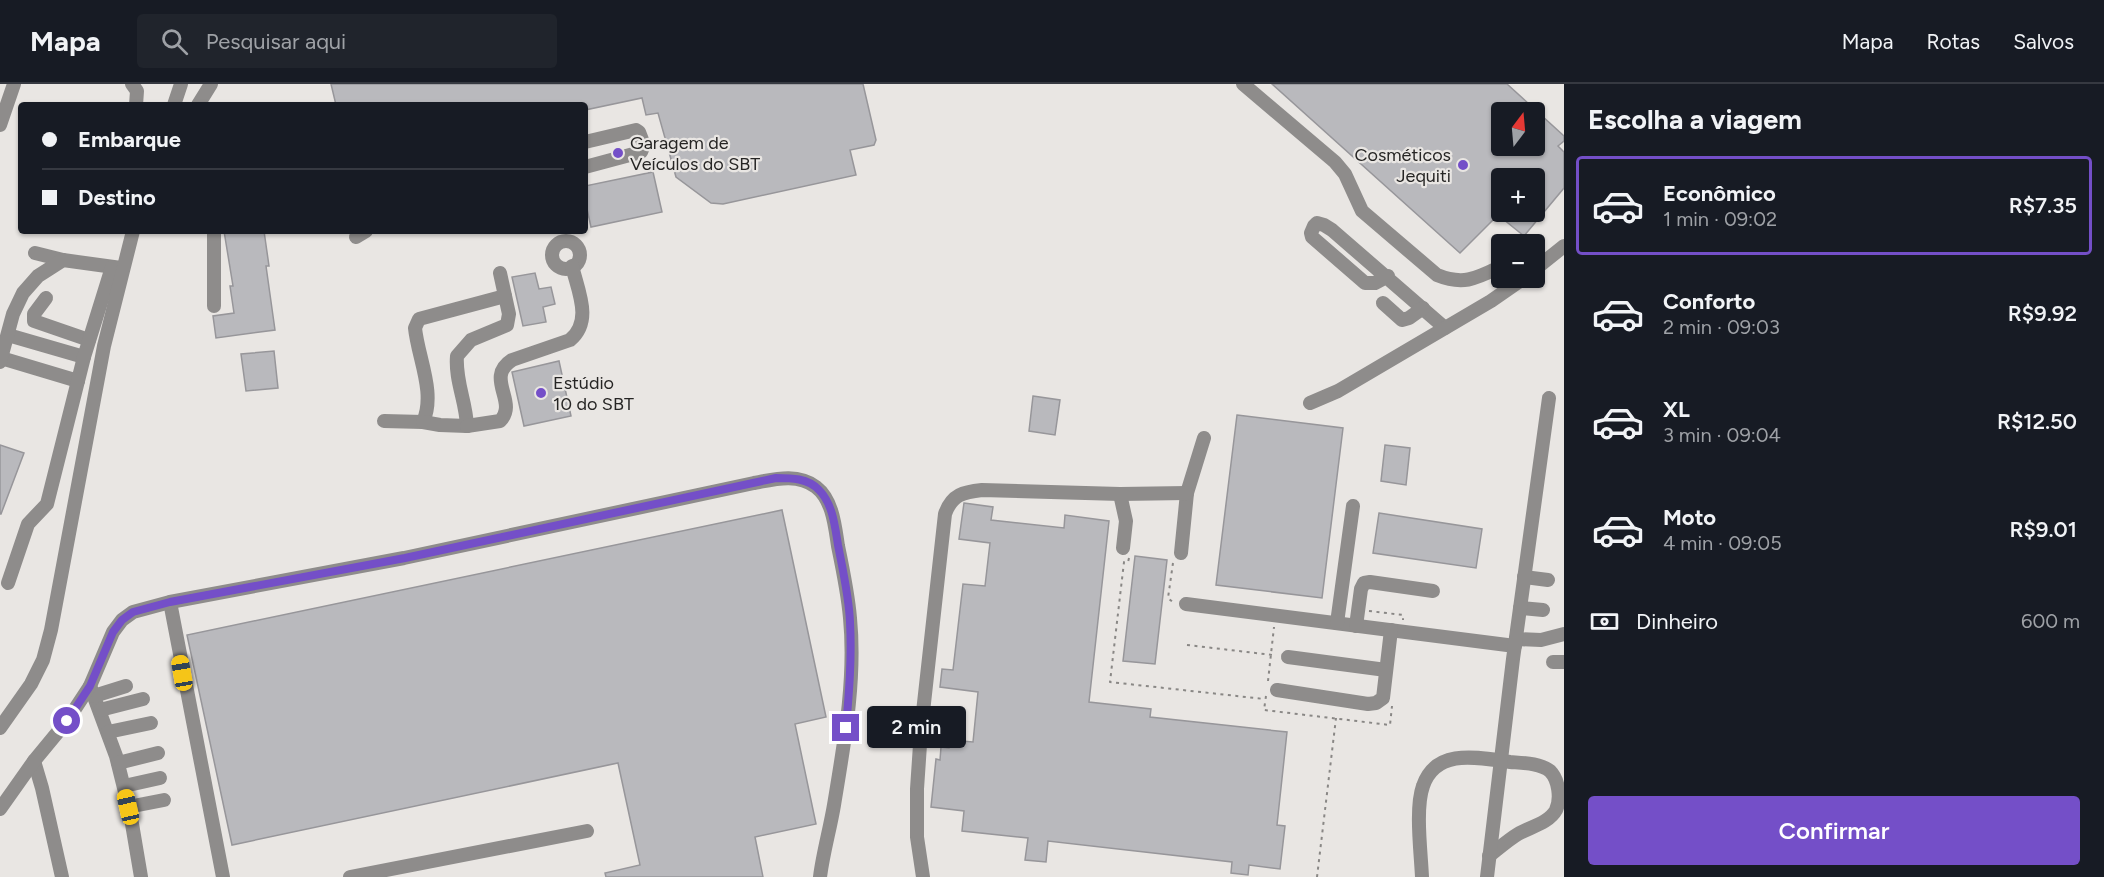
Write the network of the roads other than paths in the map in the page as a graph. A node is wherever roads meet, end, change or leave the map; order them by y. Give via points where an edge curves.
1 (132, 84) edge
2 (181, 84) edge
3 (211, 84) edge
4 (1243, 84) edge
5 (9, 87) edge
6 (136, 102) edge
7 (175, 102) edge
8 (200, 102) edge
9 (1, 120) edge
10 (588, 141) edge
11 (588, 166) edge
12 (132, 234) edge
13 (214, 234) edge
14 (567, 236) edge
15 (1564, 246) edge
16 (35, 253) dead end
17 (1545, 256) edge
18 (63, 260) junction
19 (572, 266) junction
20 (117, 268) junction
21 (1491, 271) edge
22 (500, 273) dead end
23 (1388, 276) junction
24 (1510, 288) edge
25 (505, 296) junction
26 (46, 297) dead end
27 (1383, 303) dead end
28 (214, 306) dead end
29 (1423, 308) junction
30 (1445, 328) junction
31 (8, 335) junction
32 (89, 339) junction
33 (84, 357) junction
34 (1, 360) edge
35 (78, 381) junction
36 (1549, 398) dead end
37 (1310, 403) dead end
38 (384, 421) dead end
39 (423, 422) junction
40 (466, 426) junction
41 (1204, 438) dead end
42 (1187, 493) junction
43 (1120, 494) junction
44 (1353, 506) dead end
45 (1126, 550) road end
46 (1180, 553) dead end
47 (1524, 577) junction
48 (1548, 580) dead end
49 (8, 583) dead end
50 (1433, 591) dead end
51 (170, 602) junction
52 (1186, 604) dead end
53 (1520, 608) junction
54 (1543, 610) dead end
55 (1337, 623) junction
56 (1356, 626) junction
57 (1391, 630) junction
58 (1564, 634) edge
59 (1516, 643) junction
60 (1288, 657) road end
61 (1386, 670) junction
62 (126, 686) dead end
63 (1277, 690) dead end
64 (92, 691) junction
65 (143, 699) dead end
66 (100, 710) junction
67 (151, 723) dead end
68 (0, 728) edge
69 (108, 732) junction
70 (158, 753) dead end
71 (34, 761) junction
72 (1500, 761) junction
73 (118, 763) junction
74 (160, 778) dead end
75 (123, 786) junction
76 (164, 800) dead end
77 (128, 807) junction
78 (0, 809) edge
79 (587, 831) dead end
80 (1489, 856) junction
81 (62, 877) edge
82 (141, 877) edge
83 (223, 877) edge
84 (350, 877) edge
85 (820, 877) edge
86 (923, 877) edge
87 (1422, 877) edge
88 (1486, 877) edge

1 - 6 street via 137,92
2 - 7 street
3 - 8 street
4 - 21 street via 1335,162 1362,211 1437,274 1462,282
5 - 9 street
10 - 11 street via 636,130 644,147 641,153
12 - 20 street
13 - 28 street
14 - 19 street via 579,252 579,259
14 - 19 street via 557,244 552,256 558,266
15 - 17 street
16 - 18 street
18 - 20 street
18 - 31 street via 38,276 23,293
19 - 40 street via 582,309 578,333 570,340 505,364 500,376 506,408 502,419
20 - 32 street
20 - 68 street via 51,630 31,684
22 - 25 street
23 - 23 street via 1332,230 1317,223 1314,226 1312,237 1365,283 1375,284
23 - 29 street
24 - 30 street
25 - 39 street via 419,319 416,339 429,399
25 - 40 street via 507,325 471,340 457,356 456,374 466,403
26 - 32 street via 34,314 34,321
27 - 29 street via 1402,320
29 - 30 street
30 - 37 street via 1338,391
31 - 33 street
31 - 34 street
32 - 33 street
33 - 35 street
34 - 35 street
35 - 49 street via 47,504 28,524
36 - 47 street
38 - 39 street
39 - 40 street
41 - 42 street
42 - 43 street
42 - 46 street
43 - 45 street via 1126,521
43 - 86 street via 982,490 963,492 948,505 921,730 917,837
44 - 55 street
47 - 48 street
47 - 53 street
50 - 56 street via 1364,583
51 - 64 street via 133,612 122,620 113,632
51 - 83 street
51 - 85 street via 405,558 776,478 806,481 818,488 833,516 850,620 846,728
52 - 55 street
53 - 54 street
53 - 59 street
55 - 56 street
56 - 57 street
57 - 59 street
57 - 61 street
58 - 59 street
59 - 72 street
60 - 61 street
61 - 63 street via 1383,698 1376,703
62 - 64 street
64 - 66 street
64 - 71 street
65 - 66 street
66 - 69 street
67 - 69 street
69 - 73 street
70 - 73 street
71 - 78 street
71 - 81 street
72 - 80 street
72 - 80 street via 1549,771 1559,796 1556,810 1547,819
72 - 87 street via 1474,756 1452,758 1429,774 1420,801
73 - 75 street
74 - 75 street
75 - 77 street
76 - 77 street
77 - 82 street
79 - 84 street
80 - 88 street

